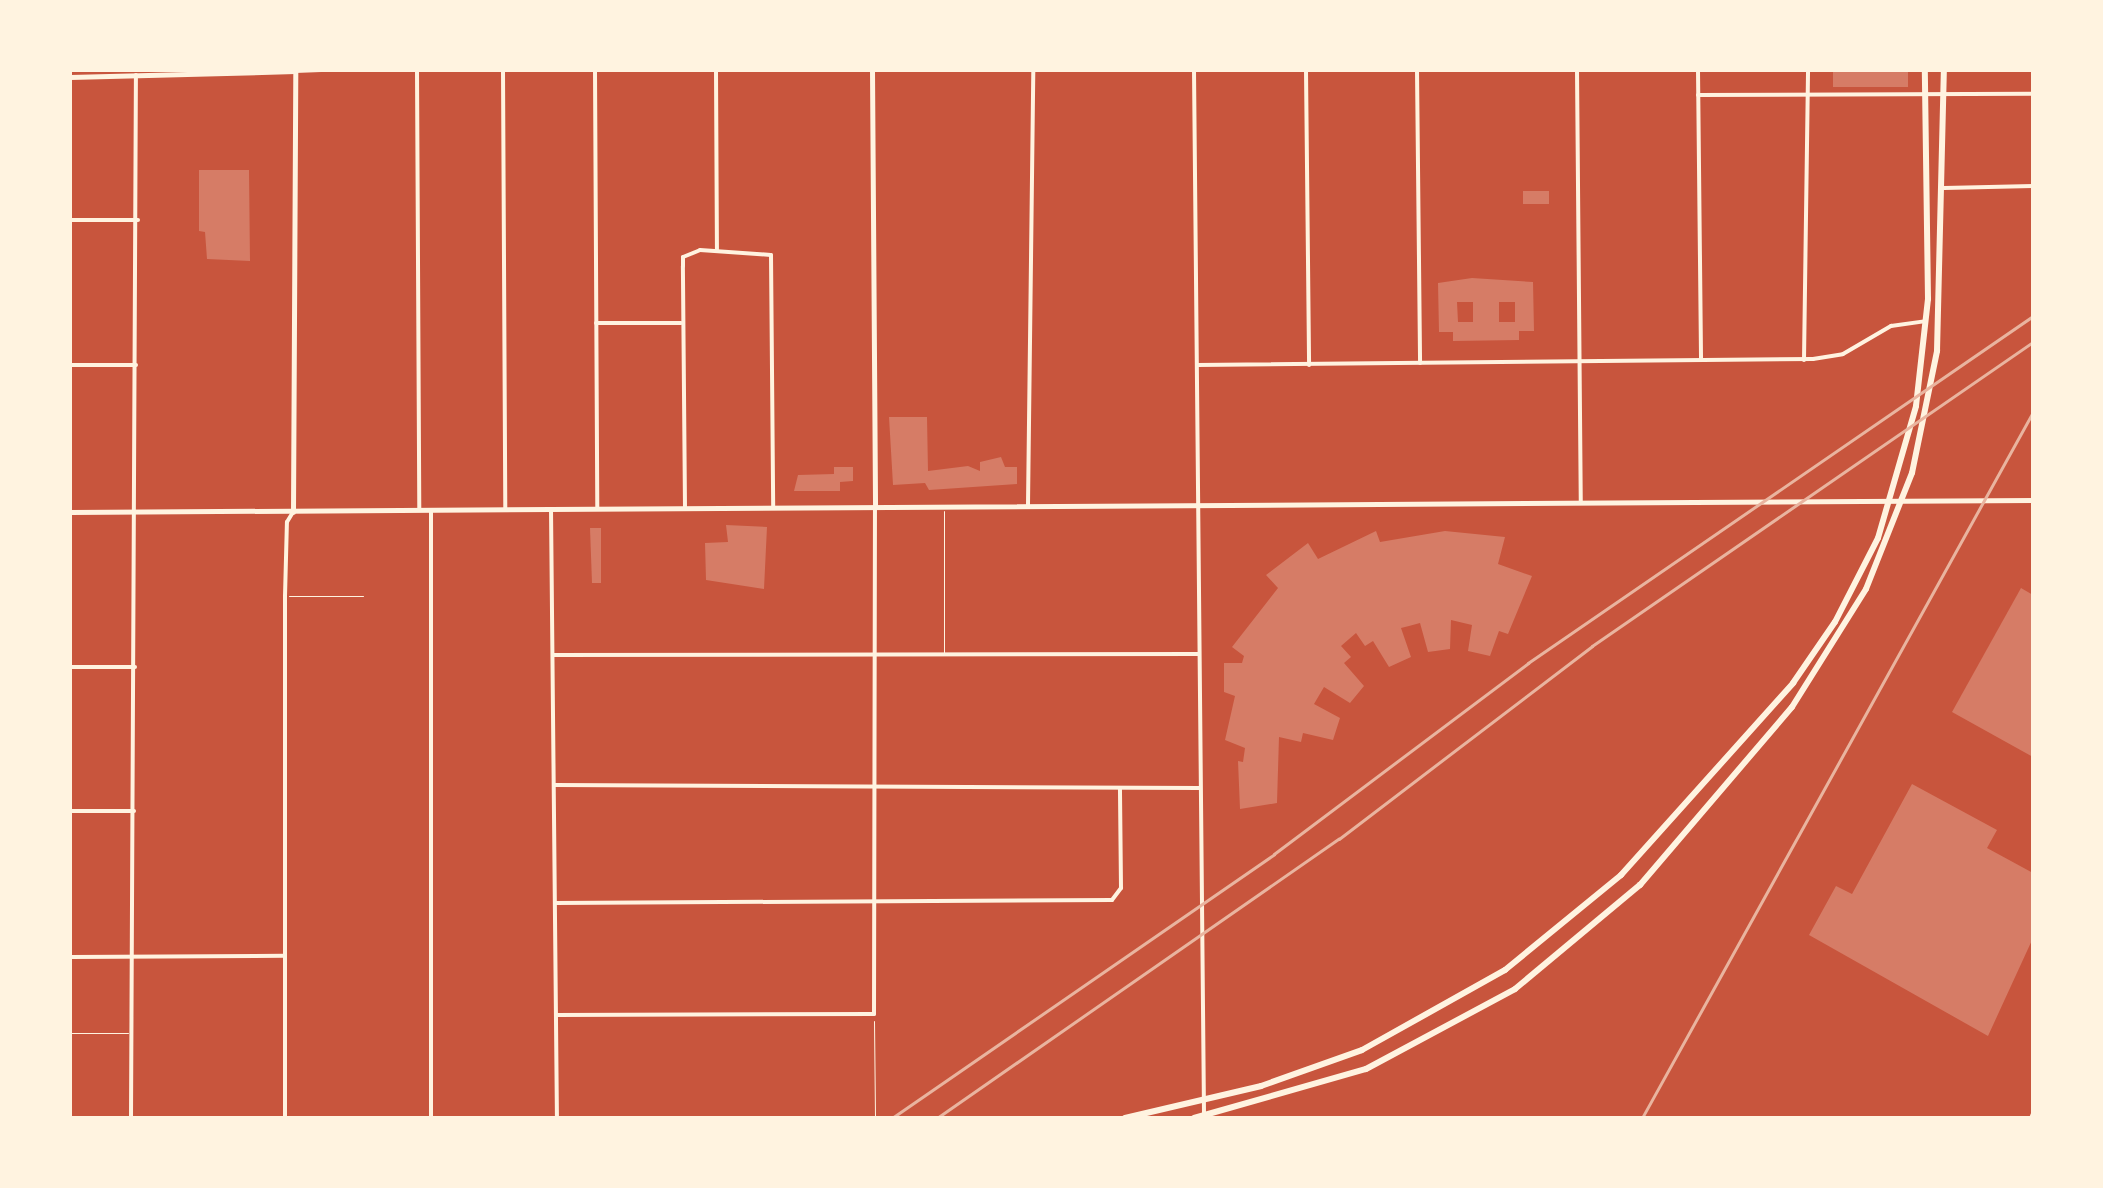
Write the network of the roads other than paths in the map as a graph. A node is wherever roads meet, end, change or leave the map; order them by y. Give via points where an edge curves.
1 (296, 70) edge
2 (321, 70) edge
3 (417, 70) edge
4 (503, 70) edge
5 (595, 70) edge
6 (716, 70) edge
7 (872, 70) edge
8 (1033, 70) edge
9 (1194, 70) edge
10 (1306, 70) edge
11 (1418, 70) edge
12 (1577, 70) edge
13 (1698, 70) edge
14 (1808, 70) edge
15 (1926, 70) edge
16 (1944, 70) edge
17 (136, 75) junction
18 (70, 77) edge
19 (1926, 94) junction
20 (1944, 94) junction
21 (2033, 94) edge
22 (1698, 95) junction
23 (1808, 95) junction
24 (2033, 186) edge
25 (1944, 188) junction
26 (70, 220) edge
27 (138, 220) junction
28 (717, 250) junction
29 (1926, 322) junction
30 (596, 323) junction
31 (683, 323) junction
32 (1804, 360) junction
33 (1701, 361) junction
34 (1580, 362) junction
35 (1420, 363) junction
36 (70, 365) edge
37 (136, 365) junction
38 (1197, 365) junction
39 (1309, 365) junction
40 (1892, 500) junction
41 (1904, 500) junction
42 (2033, 500) edge
43 (1581, 503) junction
44 (1199, 506) junction
45 (597, 508) junction
46 (685, 508) junction
47 (773, 508) junction
48 (876, 508) junction
49 (944, 508) junction
50 (1028, 508) junction
51 (504, 509) junction
52 (551, 509) junction
53 (419, 510) junction
54 (430, 510) junction
55 (70, 512) edge
56 (137, 512) junction
57 (293, 512) junction
58 (286, 596) junction
59 (363, 596) dead end
60 (944, 654) junction
61 (1200, 654) junction
62 (553, 655) junction
63 (875, 655) junction
64 (70, 668) edge
65 (134, 668) junction
66 (556, 785) junction
67 (875, 787) junction
68 (1120, 788) junction
69 (1202, 788) junction
70 (134, 810) junction
71 (70, 811) edge
72 (876, 901) junction
73 (556, 904) junction
74 (285, 956) junction
75 (132, 957) junction
76 (70, 958) edge
77 (556, 1015) junction
78 (132, 1033) junction
79 (70, 1034) edge
80 (1204, 1098) junction
81 (1204, 1117) edge
82 (131, 1118) edge
83 (285, 1118) edge
84 (431, 1118) edge
85 (556, 1118) edge
86 (1126, 1118) edge
87 (1194, 1118) edge

1 - 2 street
1 - 17 street
1 - 57 street
3 - 53 street
4 - 51 street
5 - 30 street
6 - 28 street
7 - 48 street
8 - 50 street
9 - 38 street
10 - 39 street
11 - 35 street
12 - 34 street
13 - 22 street
14 - 23 street
15 - 19 main road
16 - 20 main road
17 - 18 street
17 - 27 street
19 - 20 street
19 - 23 street
19 - 29 main road
20 - 21 street
20 - 25 main road
22 - 23 street
22 - 33 street
23 - 32 street
24 - 25 street
25 - 41 main road via 1937,351
26 - 27 street
27 - 37 street
28 - 31 street via 689,252
28 - 47 street via 765,250 774,266
29 - 32 street via 1886,327 1834,358
29 - 40 main road via 1924,360
30 - 31 street
30 - 45 street
31 - 46 street
32 - 33 street
33 - 34 street
34 - 35 street
34 - 43 street
35 - 39 street
36 - 37 street
37 - 56 street
38 - 39 street
38 - 44 street
40 - 41 street
40 - 43 street
40 - 80 main road via 1856,583 1793,683 1586,907 1505,970 1402,1032 1278,1080
41 - 42 street
41 - 81 main road via 1866,589 1792,707 1640,886 1599,924 1515,988 1413,1048 1319,1086
43 - 44 street
44 - 50 street
44 - 61 street
45 - 46 street
45 - 52 street
46 - 47 street
47 - 48 street
48 - 49 street
48 - 63 street
49 - 50 street
49 - 60 lane
51 - 52 street
51 - 54 street
52 - 62 street
53 - 54 street
53 - 57 street
54 - 84 street
55 - 56 street
56 - 57 street
56 - 65 street
57 - 58 street via 286,522
58 - 59 lane
58 - 74 street
60 - 61 street
60 - 63 street
61 - 69 street
62 - 63 street
62 - 66 street
63 - 67 street
64 - 65 street
65 - 70 street
66 - 67 street
66 - 73 street
67 - 68 street
67 - 72 street
68 - 69 street
68 - 72 street via 1119,896
69 - 80 street
70 - 71 street
70 - 75 street
72 - 73 street
72 - 77 street via 874,1017
73 - 77 street
74 - 75 street
74 - 83 street
75 - 76 street
75 - 78 street
77 - 85 street
78 - 79 lane
78 - 82 street
80 - 81 street
80 - 86 main road
81 - 87 main road

